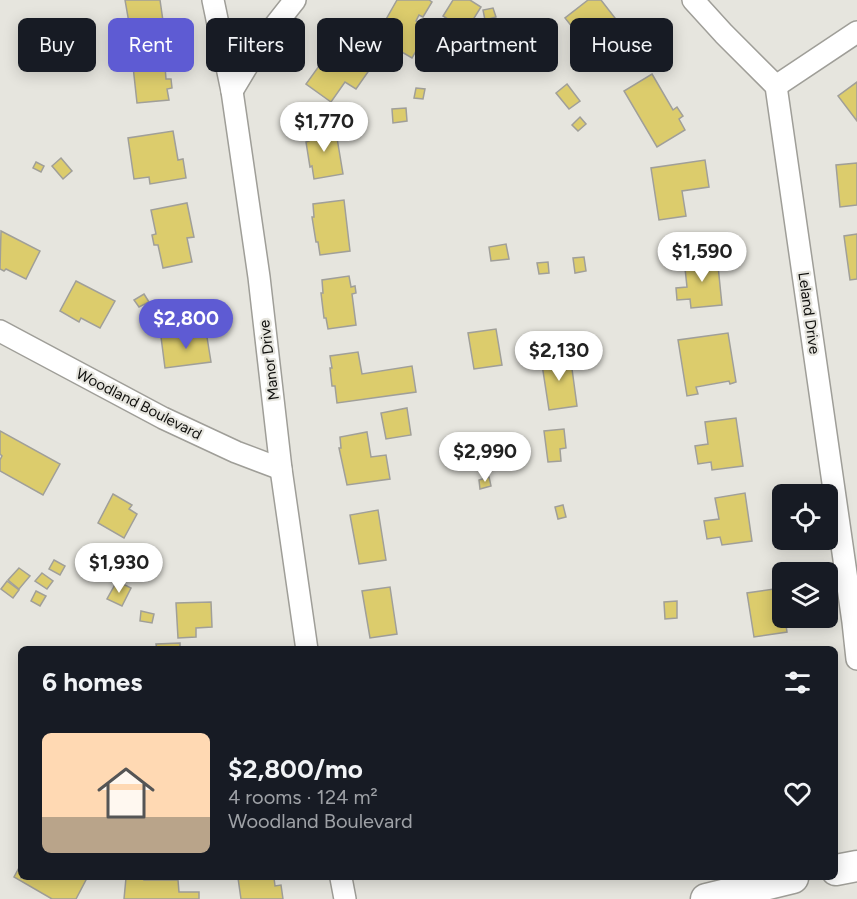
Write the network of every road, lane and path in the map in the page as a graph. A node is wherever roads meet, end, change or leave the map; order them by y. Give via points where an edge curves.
1 (213, 0) edge
2 (295, 0) edge
3 (693, 0) edge
4 (857, 32) edge
5 (776, 86) junction
6 (232, 91) junction
7 (0, 331) edge
8 (281, 468) junction
9 (855, 621) edge
10 (306, 646) edge
11 (857, 658) edge
12 (857, 866) edge
13 (838, 870) edge
14 (341, 880) edge
15 (785, 880) edge
16 (345, 899) edge
17 (706, 899) edge

1 - 6 street, Manor Drive
2 - 6 street via 261,43
3 - 5 street
4 - 5 street
5 - 9 street, Leland Drive
6 - 8 street, Manor Drive
7 - 8 street, Woodland Boulevard via 163,418
8 - 10 street, Manor Drive
9 - 11 street, Leland Drive
12 - 13 main road
14 - 16 street
15 - 17 main road

